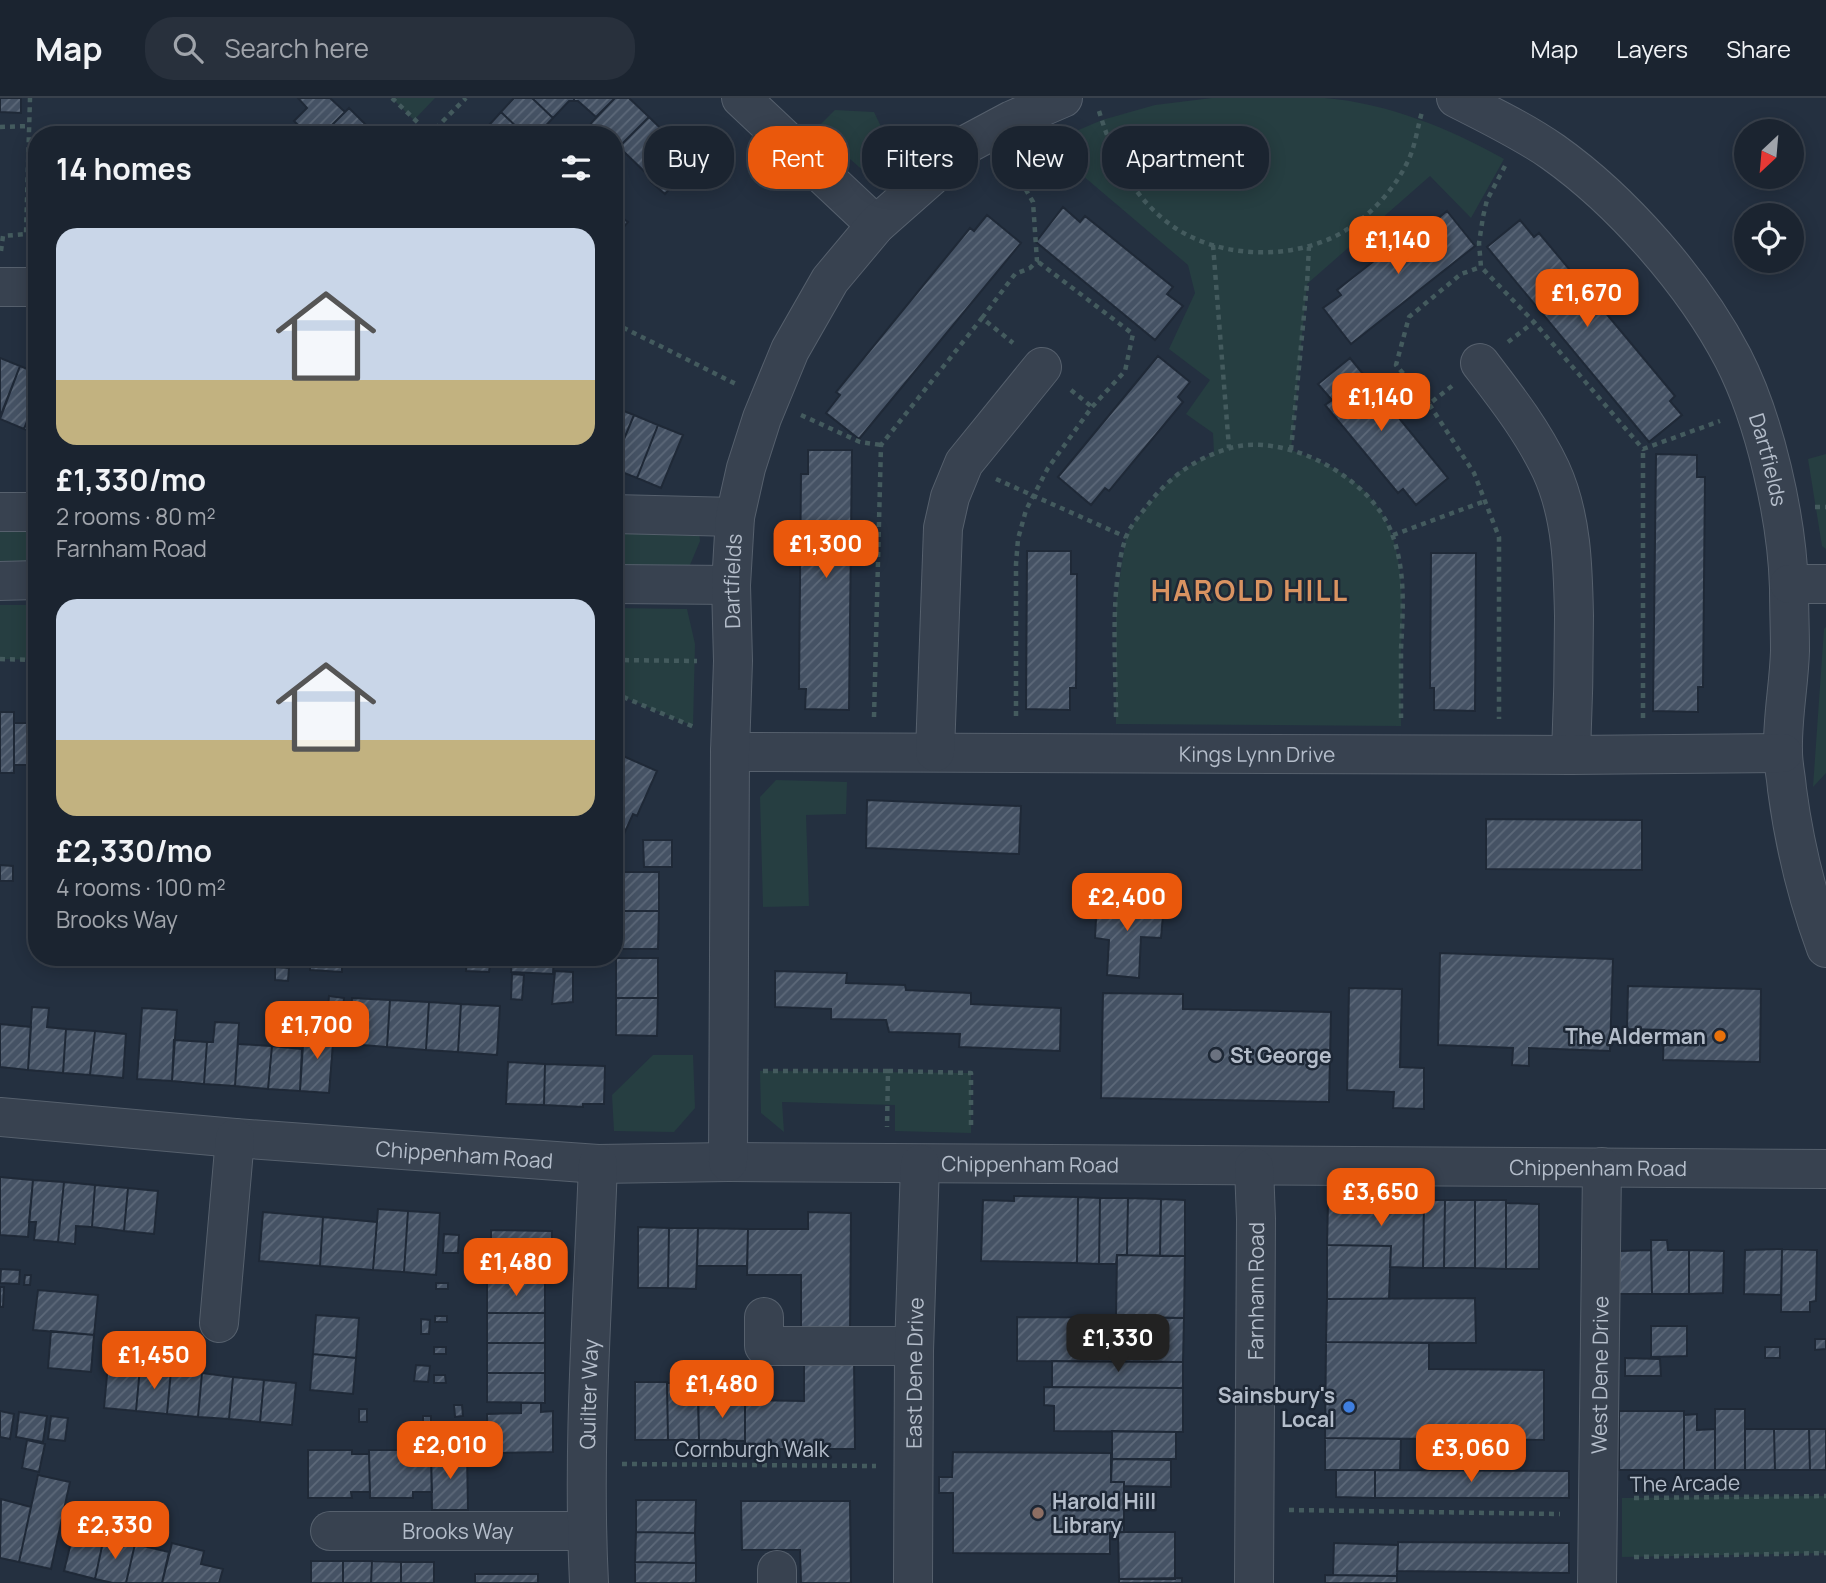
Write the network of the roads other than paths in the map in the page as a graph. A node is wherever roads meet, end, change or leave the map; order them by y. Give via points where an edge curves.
1 (741, 98) edge
2 (1081, 103) edge
3 (1439, 103) edge
4 (876, 225) junction
5 (0, 287) edge
6 (28, 288) edge
7 (1480, 363) road end
8 (1042, 367) dead end
9 (0, 512) edge
10 (28, 512) edge
11 (623, 514) edge
12 (735, 517) junction
13 (28, 580) edge
14 (0, 581) edge
15 (623, 584) edge
16 (1807, 584) edge
17 (731, 585) junction
18 (730, 752) junction
19 (935, 752) junction
20 (1783, 753) junction
21 (1571, 755) junction
22 (1826, 947) edge
23 (0, 1117) edge
24 (235, 1138) junction
25 (728, 1162) junction
26 (598, 1164) junction
27 (903, 1164) junction
28 (1254, 1167) junction
29 (1602, 1167) junction
30 (1826, 1169) edge
31 (764, 1317) dead end
32 (219, 1323) dead end
33 (914, 1346) junction
34 (330, 1531) dead end
35 (586, 1531) junction
36 (1597, 1569) edge
37 (589, 1583) edge
38 (914, 1583) edge
39 (1254, 1583) edge

1 - 4 street
2 - 4 street, Dartfields via 1012,120 969,143
3 - 16 street, Dartfields via 1522,133 1584,177 1650,241 1696,300 1733,358 1754,409 1780,511
4 - 12 street, Dartfields via 830,280 790,351 746,468
5 - 6 street
7 - 21 street via 1526,422 1552,472 1570,530 1575,680
8 - 19 street via 964,463 950,497 943,528
9 - 10 street
11 - 12 street
12 - 17 street, Dartfields
13 - 14 street
15 - 17 street
16 - 20 street, Dartfields via 1790,652
17 - 18 street, Dartfields
18 - 19 street, Kings Lynn Drive
18 - 25 street, Dartfields
19 - 21 street, Kings Lynn Drive
20 - 21 street, Kings Lynn Drive
20 - 22 street, Dartfields via 1802,872
23 - 24 street, Chippenham Road
24 - 26 street, Chippenham Road
24 - 32 street
25 - 26 street, Chippenham Road
25 - 27 street, Chippenham Road
26 - 35 street, Quilter Way
27 - 28 street, Chippenham Road
27 - 33 street, East Dene Drive
28 - 29 street, Chippenham Road
28 - 39 street, Farnham Road
29 - 30 street, Chippenham Road
29 - 36 street, West Dene Drive
31 - 33 street via 764,1346
33 - 38 street, East Dene Drive
34 - 35 street, Brooks Way
35 - 37 street, Quilter Way

